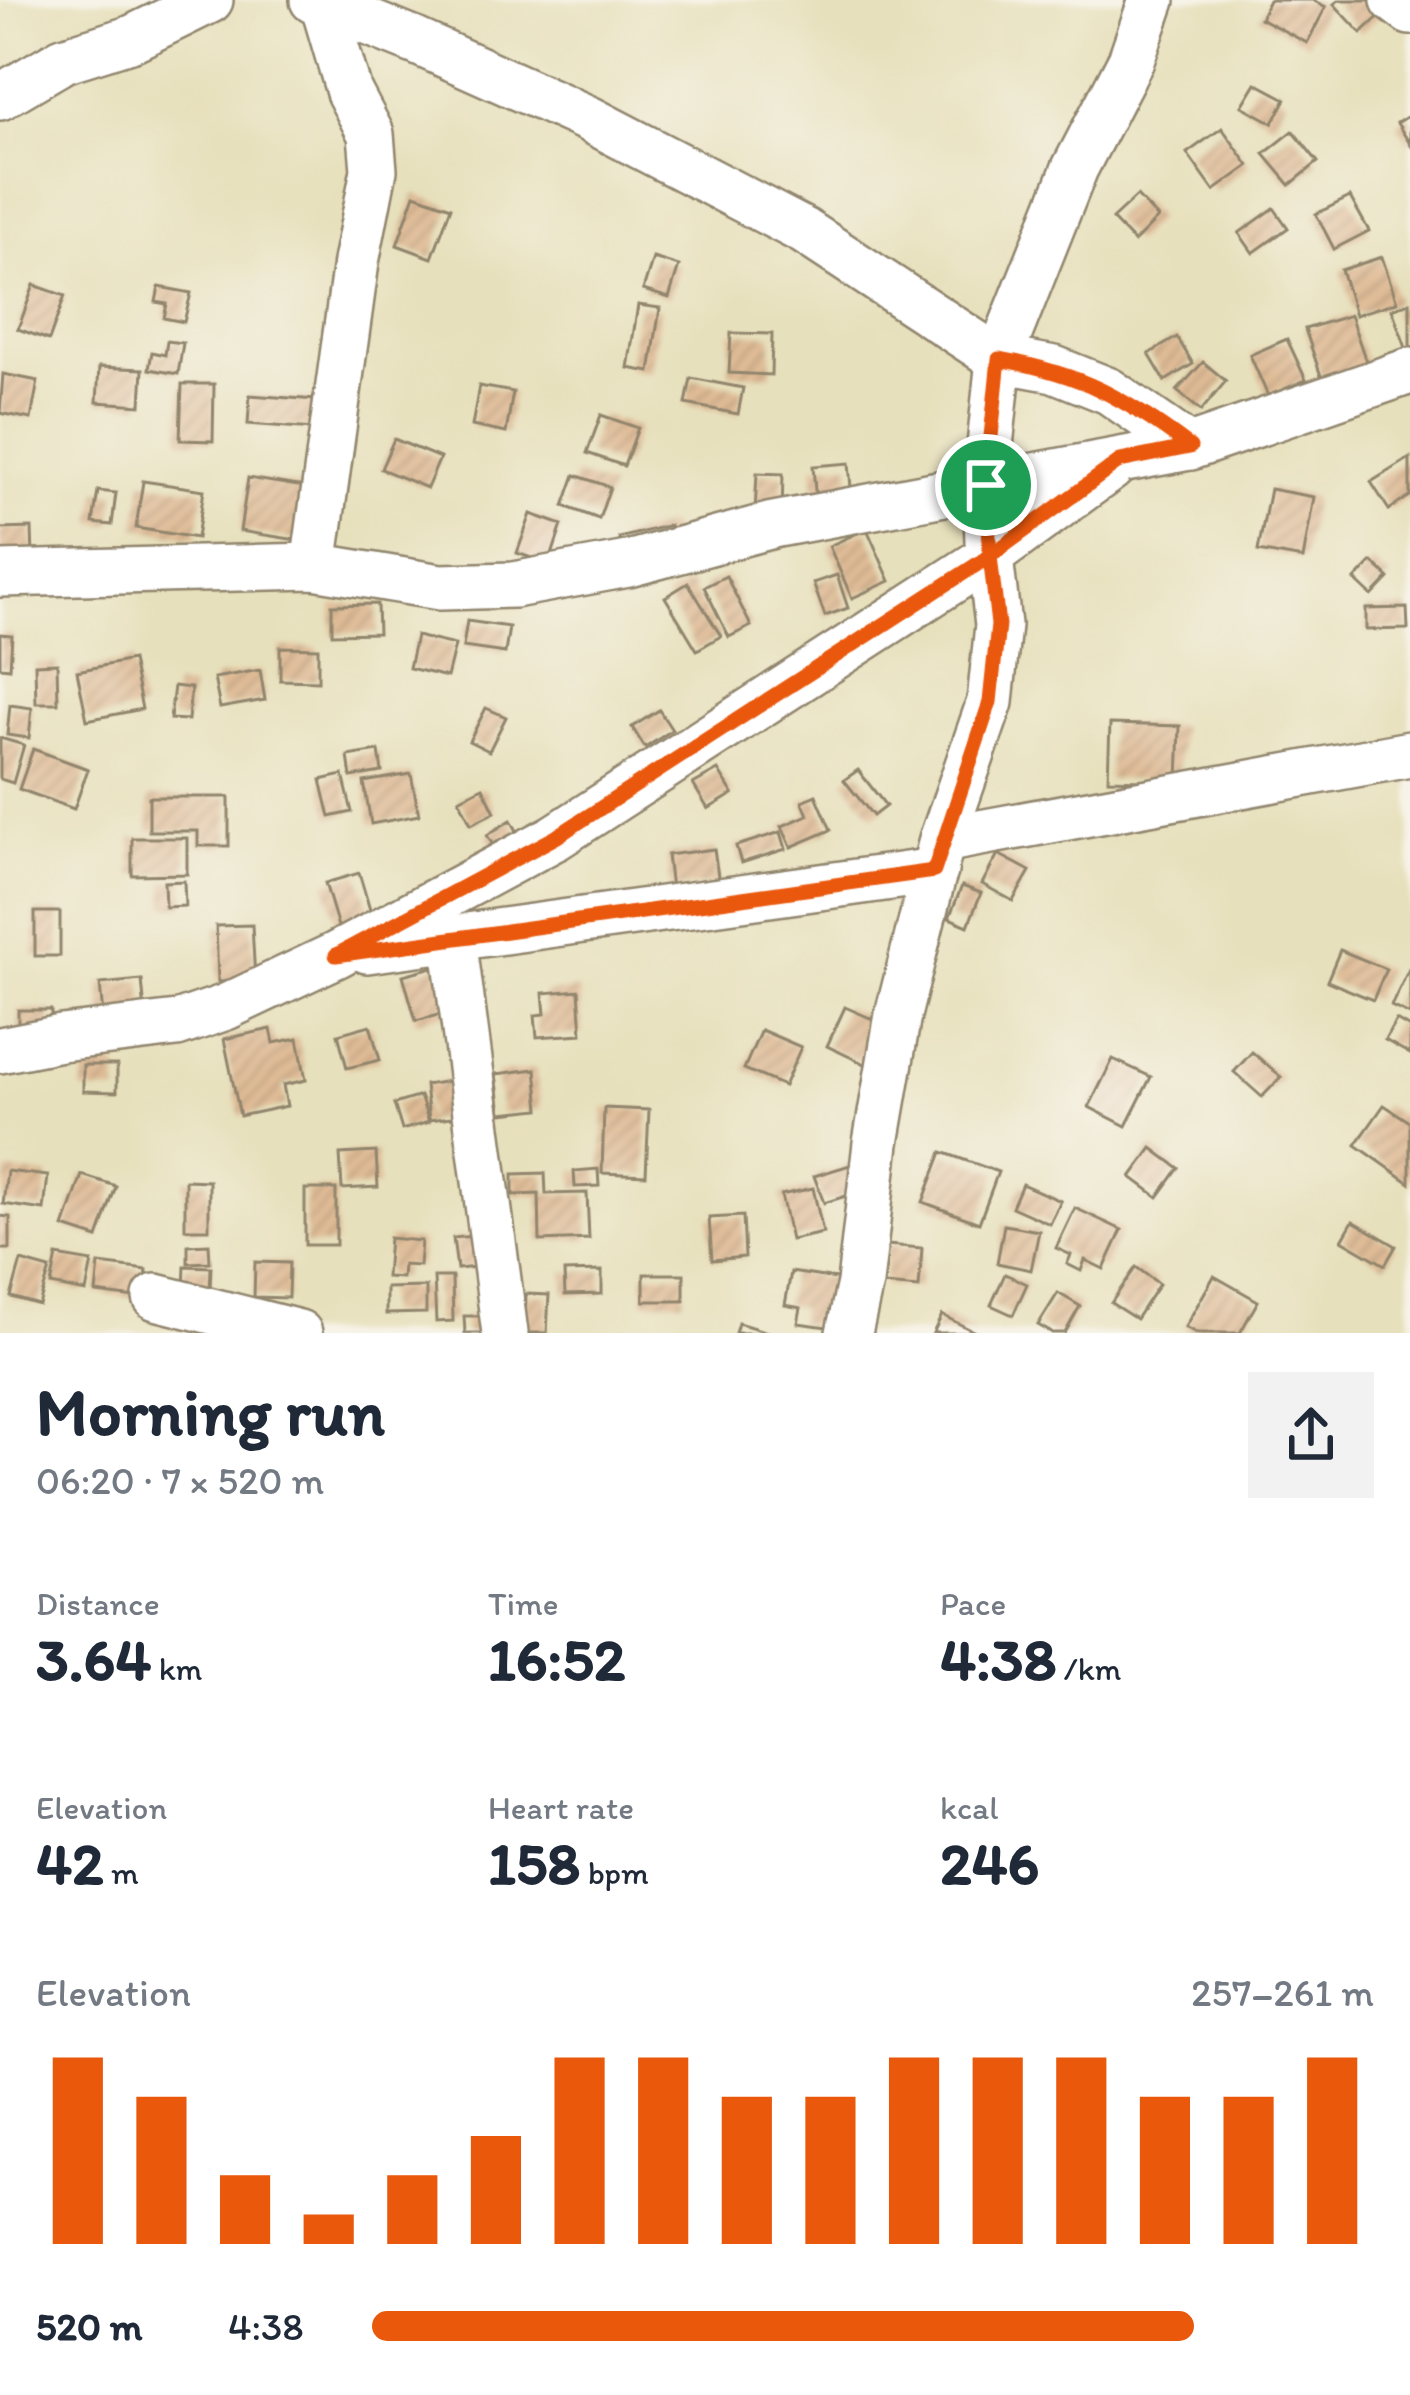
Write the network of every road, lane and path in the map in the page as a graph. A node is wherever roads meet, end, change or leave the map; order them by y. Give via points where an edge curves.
1 (210, 0) edge
2 (1152, 0) edge
3 (1394, 0) edge
4 (319, 1) edge
5 (1410, 12) edge
6 (0, 98) edge
7 (999, 359) junction
8 (1410, 371) edge
9 (1190, 447) junction
10 (1120, 461) junction
11 (986, 485) junction
12 (990, 556) junction
13 (314, 566) junction
14 (0, 574) edge
15 (1410, 754) edge
16 (938, 855) junction
17 (453, 938) junction
18 (336, 955) junction
19 (0, 1050) edge
20 (156, 1297) dead end
21 (299, 1333) edge
22 (505, 1333) edge
23 (849, 1333) edge

1 - 6 street via 133,38 63,60
2 - 7 street
3 - 5 street
4 - 7 street via 589,119 804,231
4 - 13 street via 371,134 374,170
7 - 9 street via 1109,391
7 - 11 street
8 - 9 street
9 - 10 street
10 - 11 street
10 - 12 street
11 - 12 street
11 - 13 street via 514,585 440,587
12 - 16 street via 998,625 990,702
12 - 18 street via 556,837
13 - 14 street
15 - 16 street
16 - 17 street
16 - 23 street via 898,1016
17 - 18 street
17 - 22 street
18 - 19 street via 177,1024
20 - 21 street

